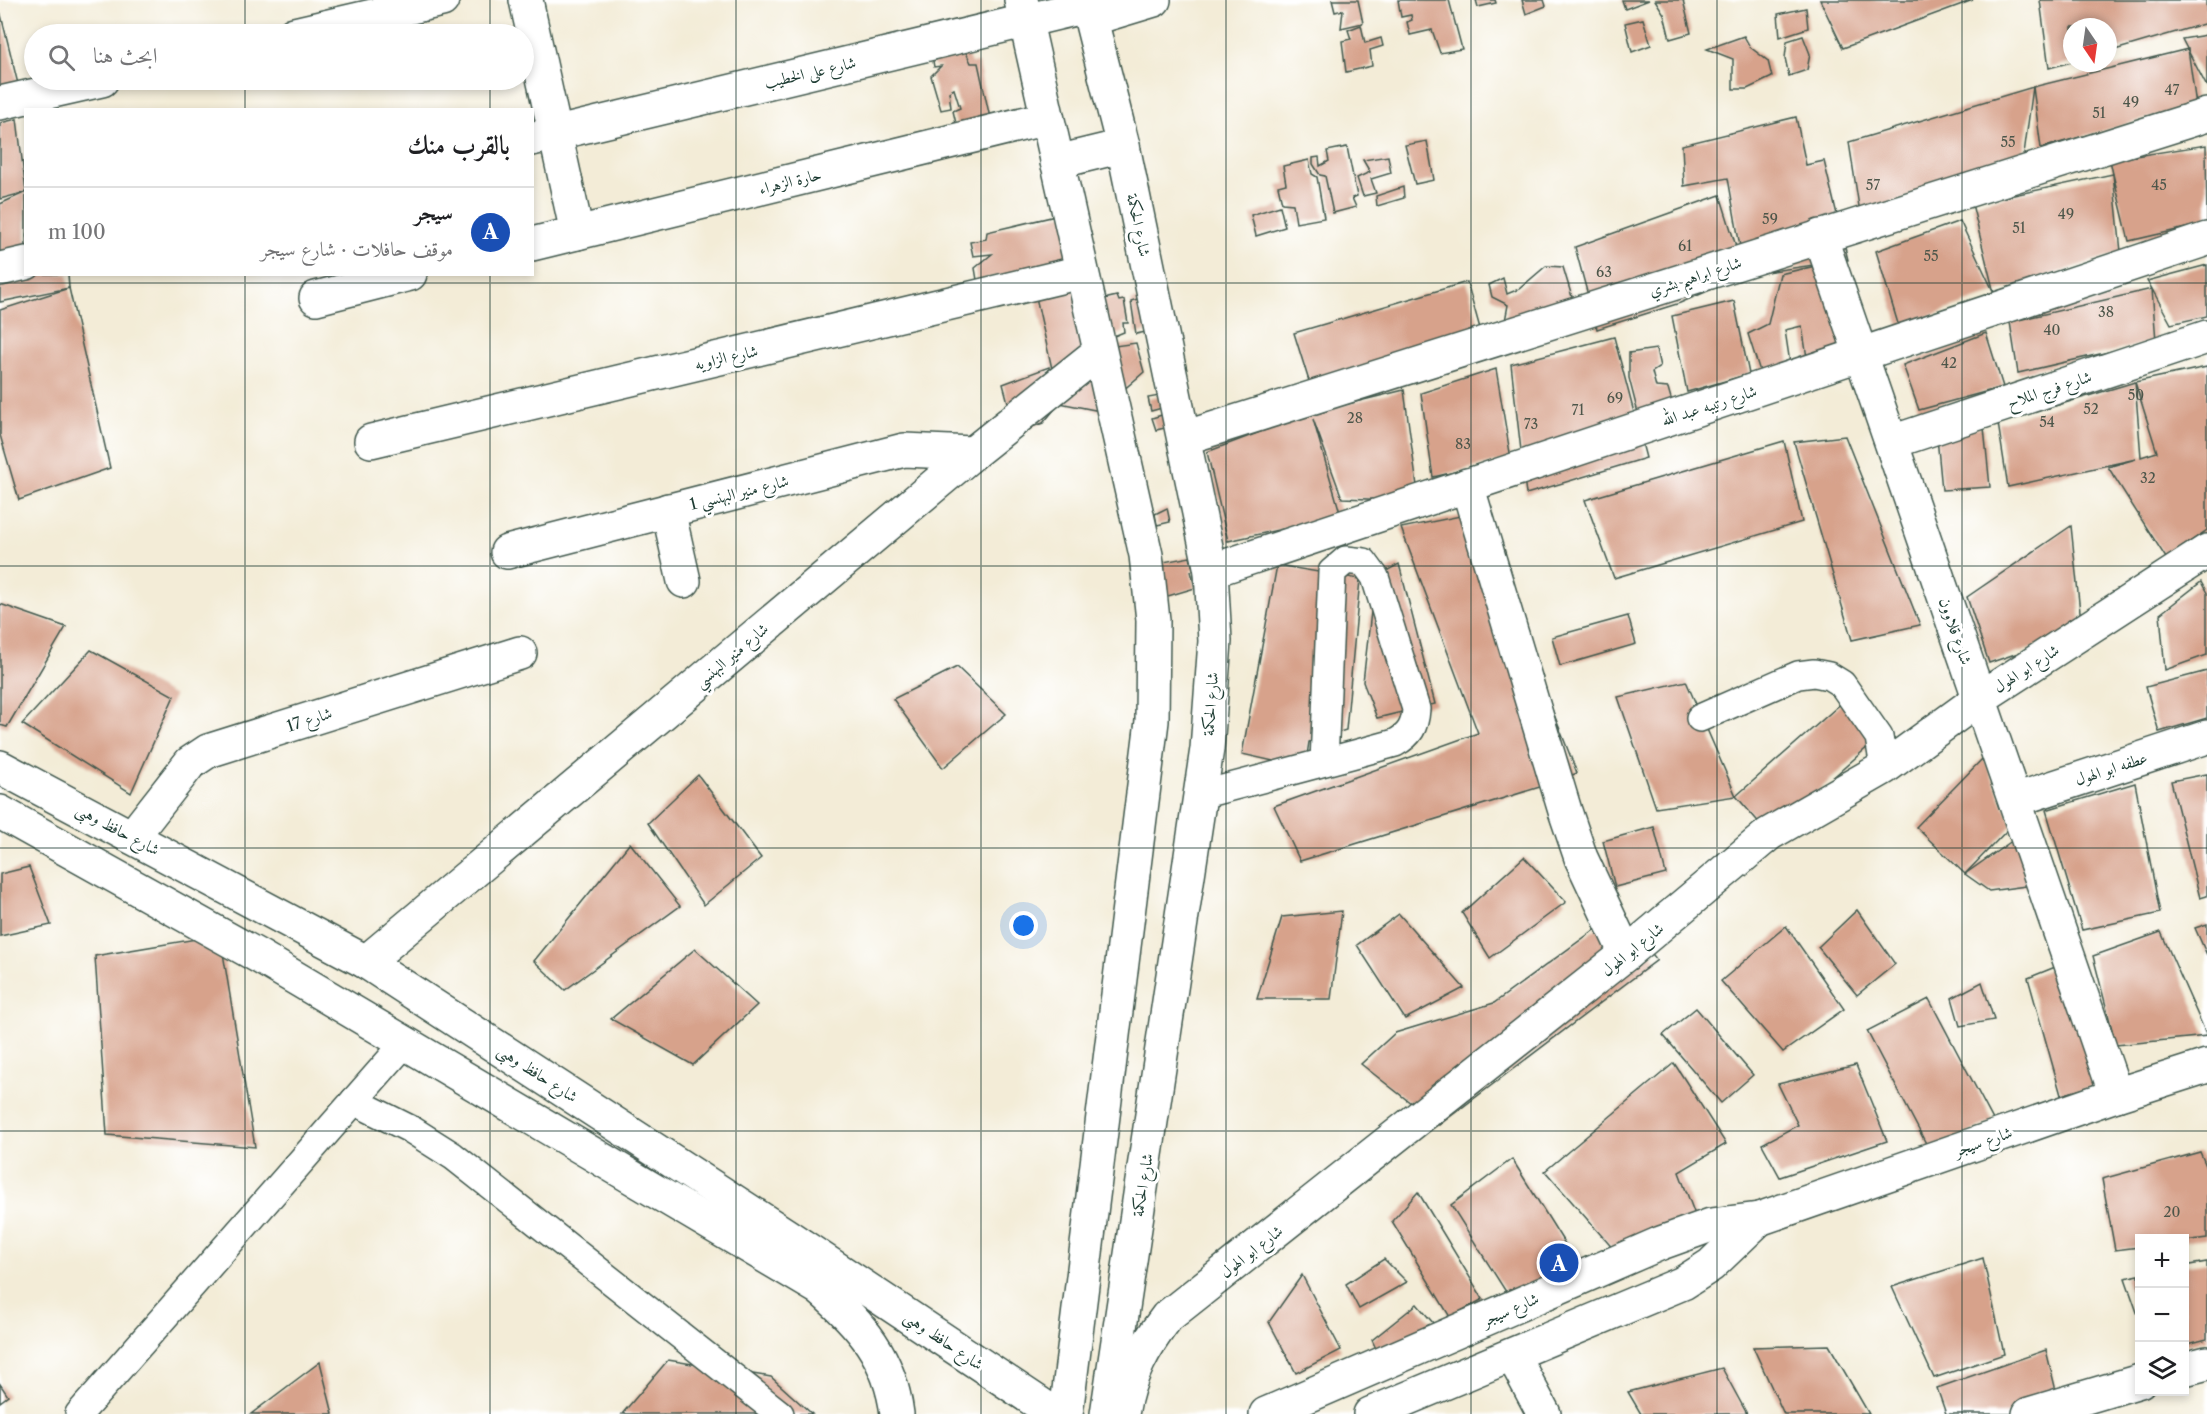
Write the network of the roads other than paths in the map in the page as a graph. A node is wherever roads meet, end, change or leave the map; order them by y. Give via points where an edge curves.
1 (442, 0) edge
2 (526, 0) edge
3 (1154, 0) edge
4 (1088, 8) edge
5 (1024, 10) edge
6 (338, 24) edge
7 (529, 24) edge
8 (534, 60) edge
9 (58, 90) edge
10 (0, 103) edge
11 (2207, 115) edge
12 (1047, 118) junction
13 (544, 136) edge
14 (1123, 146) junction
15 (1057, 162) junction
16 (577, 233) junction
17 (1820, 236) junction
18 (2207, 239) edge
19 (534, 244) edge
20 (24, 263) edge
21 (0, 269) edge
22 (1081, 272) junction
23 (402, 276) edge
24 (316, 298) dead end
25 (2207, 337) edge
26 (1099, 352) junction
27 (1861, 354) junction
28 (1184, 438) junction
29 (371, 441) dead end
30 (1892, 442) junction
31 (973, 453) junction
32 (1467, 485) junction
33 (668, 510) junction
34 (2207, 551) edge
35 (507, 552) dead end
36 (1211, 571) junction
37 (684, 581) dead end
38 (520, 653) dead end
39 (1979, 699) junction
40 (1700, 718) dead end
41 (2207, 737) edge
42 (1324, 762) junction
43 (0, 767) edge
44 (1884, 768) junction
45 (1200, 795) junction
46 (2015, 800) junction
47 (0, 812) edge
48 (132, 837) junction
49 (1626, 954) junction
50 (366, 962) junction
51 (405, 1043) junction
52 (2207, 1066) edge
53 (2116, 1095) junction
54 (354, 1101) junction
55 (1759, 1219) junction
56 (1513, 1356) junction
57 (2207, 1363) edge
58 (2189, 1368) edge
59 (2135, 1383) edge
60 (2093, 1406) edge
61 (79, 1414) edge
62 (780, 1414) edge
63 (897, 1414) edge
64 (1055, 1414) edge
65 (1066, 1414) edge
66 (1107, 1414) edge
67 (1122, 1414) edge
68 (1266, 1414) edge
69 (1370, 1414) edge
70 (1544, 1414) edge
71 (2029, 1414) edge

1 - 6 street
2 - 7 street
3 - 4 street, شارع على الخطيب
4 - 5 street, شارع على الخطيب
4 - 14 street, شارع الحكمة
5 - 12 street
5 - 13 street, شارع على الخطيب
8 - 13 street
9 - 10 street
11 - 17 street, شارع ابراهيم بشري
12 - 15 street
12 - 16 street, حارة الزهراء
13 - 16 street
14 - 15 street
14 - 28 street, شارع الحكمة
15 - 22 street
16 - 19 street, حارة الزهراء
17 - 27 street, شارع قلاوون
17 - 28 street, شارع ابراهيم بشري
18 - 27 street, شارع رتيبه عبد الله
20 - 21 street
22 - 26 street
22 - 29 street, شارع الزاويه
23 - 24 street
25 - 30 street, شارع فرج الملاح
26 - 31 street, شارع منير البهنسي
26 - 65 street via 1146,555 1154,678 1152,721
27 - 30 street, شارع قلاوون
27 - 32 street, شارع رتيبه عبد الله
28 - 36 street, شارع الحكمة
30 - 39 street, شارع قلاوون
31 - 33 street, شارع منير البهنسي 1 via 904,450
31 - 50 street, شارع منير البهنسي
32 - 36 street, شارع رتيبه عبد الله
32 - 49 street via 1564,811 1581,858
33 - 35 street, شارع منير البهنسي 1
33 - 37 street
34 - 39 street, شارع ابو الهول
36 - 45 street, شارع الحكمة via 1215,641
38 - 48 street, شارع 17 via 208,751 190,763
39 - 44 street, شارع ابو الهول
39 - 46 street, شارع قلاوون
40 - 44 lane via 1798,675 1829,676 1842,684 1879,737
41 - 46 street, عطفه ابو الهول
42 - 42 lane via 1395,743 1405,738 1416,719 1375,577 1364,562 1346,560 1332,572
42 - 45 lane
43 - 48 street, شارع حافظ وهبى
44 - 49 street, شارع ابو الهول via 1769,834
45 - 66 street, شارع الحكمة
46 - 53 street, شارع قلاوون
47 - 51 street
48 - 50 street, شارع حافظ وهبى
49 - 67 street, شارع ابو الهول via 1167,1317 1144,1348 1131,1376
50 - 64 street, شارع حافظ وهبى
51 - 54 lane
51 - 63 street via 819,1288 851,1316 878,1352 894,1390
52 - 53 street, شارع سيجر
53 - 55 street, شارع سيجر
54 - 61 lane
54 - 62 lane via 453,1156
55 - 56 street, شارع سيجر via 1711,1265 1683,1283
55 - 68 street, شارع سيجر via 1711,1225 1661,1243
56 - 69 street, شارع سيجر
56 - 70 street
57 - 58 street
59 - 60 street
60 - 71 street

